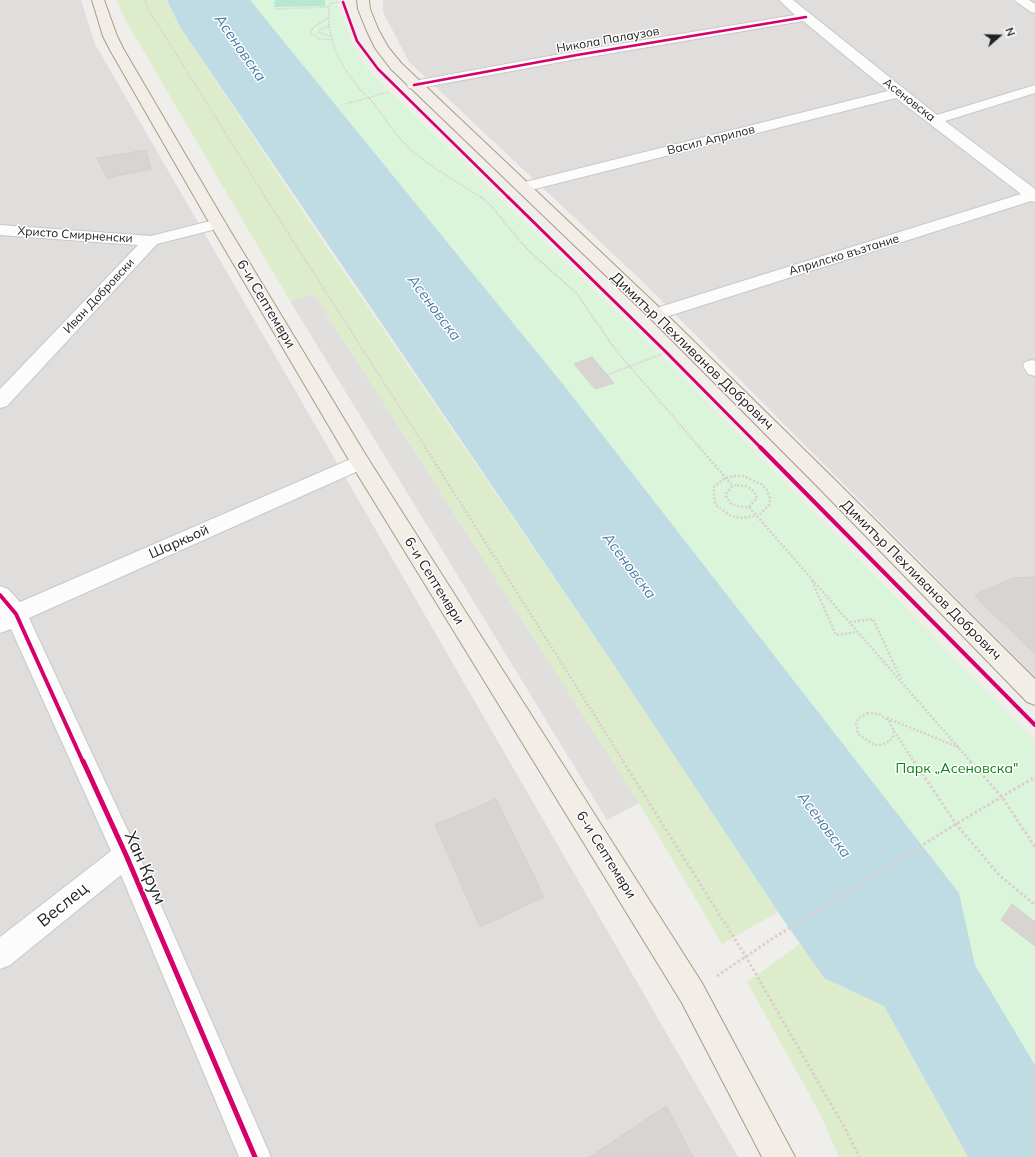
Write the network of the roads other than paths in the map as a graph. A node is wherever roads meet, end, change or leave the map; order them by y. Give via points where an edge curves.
1 (98, 0) edge
2 (363, 0) edge
3 (785, 0) edge
4 (1020, 0) edge
5 (1035, 8) edge
6 (806, 17) junction
7 (414, 85) junction
8 (1035, 89) edge
9 (900, 93) junction
10 (935, 120) junction
11 (523, 187) junction
12 (1034, 196) edge
13 (218, 224) junction
14 (0, 230) edge
15 (150, 241) junction
16 (656, 314) junction
17 (0, 401) edge
18 (360, 462) junction
19 (5, 611) edge
20 (1035, 695) edge
21 (126, 855) junction
22 (0, 955) edge
23 (255, 1157) edge
24 (779, 1157) edge

1 - 13 main road, 6-и Септември via 117,50
2 - 7 main road, Димитър Пехливанов Добрович via 364,9 382,48
3 - 6 street, Асеновска
4 - 5 street
6 - 7 street, Никола Палаузов
6 - 9 street, Асеновска
7 - 11 main road, Димитър Пехливанов Добрович
8 - 10 street
9 - 10 street, Асеновска
9 - 11 street, Васил Априлов
10 - 12 street, Асеновска
11 - 16 main road, Димитър Пехливанов Добрович
12 - 16 street, Априлско възтание
13 - 15 street
13 - 18 main road, 6-и Септември
14 - 15 street, Христо Смирненски
15 - 17 street, Иван Добровски
16 - 20 main road, Димитър Пехливанов Добрович
18 - 19 street, Шаркьой
18 - 24 main road, 6-и Септември via 692,993
19 - 21 street, Хан Крум
21 - 22 street, Веслец
21 - 23 street, Хан Крум

